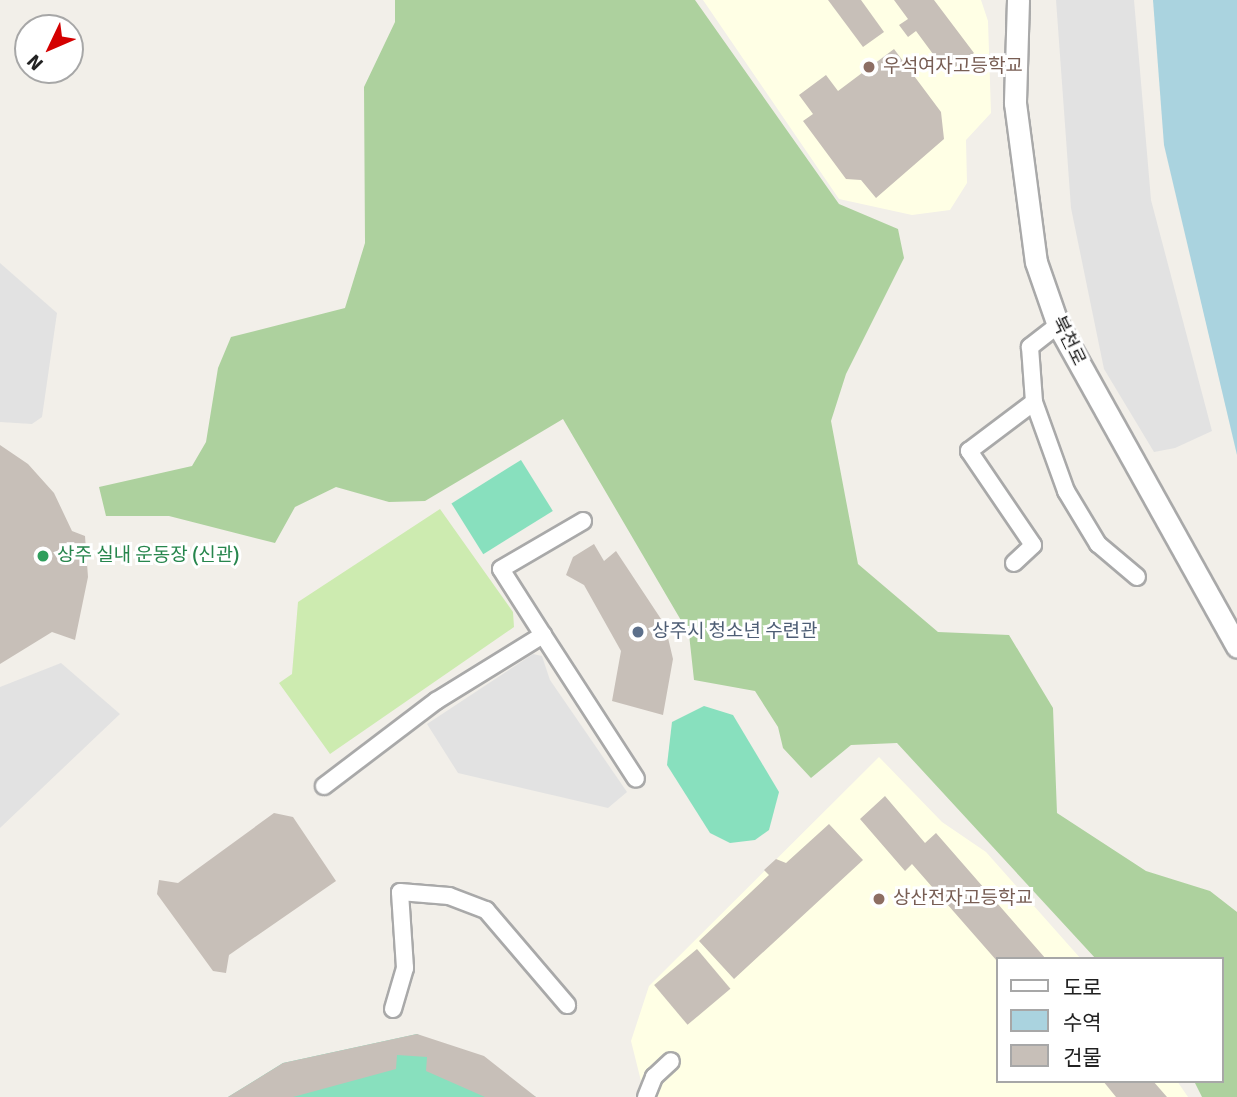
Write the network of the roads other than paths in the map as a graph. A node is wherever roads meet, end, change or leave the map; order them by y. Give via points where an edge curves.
1 (1018, 0) edge
2 (1058, 326) junction
3 (1034, 402) junction
4 (583, 521) dead end
5 (1014, 563) dead end
6 (1137, 577) dead end
7 (543, 635) junction
8 (1237, 646) edge
9 (636, 779) dead end
10 (324, 786) dead end
11 (567, 1005) dead end
12 (393, 1009) dead end
13 (671, 1061) dead end
14 (646, 1097) edge

1 - 2 street, 북천로 via 1015,103 1023,185 1036,262
2 - 3 street via 1030,347
2 - 8 street, 북천로
3 - 5 street via 970,452 1033,545
3 - 6 street via 1066,491 1098,544
4 - 7 street via 501,569
7 - 9 street
7 - 10 street via 436,701
11 - 12 street via 486,910 449,896 400,892 405,968
13 - 14 street via 654,1077

